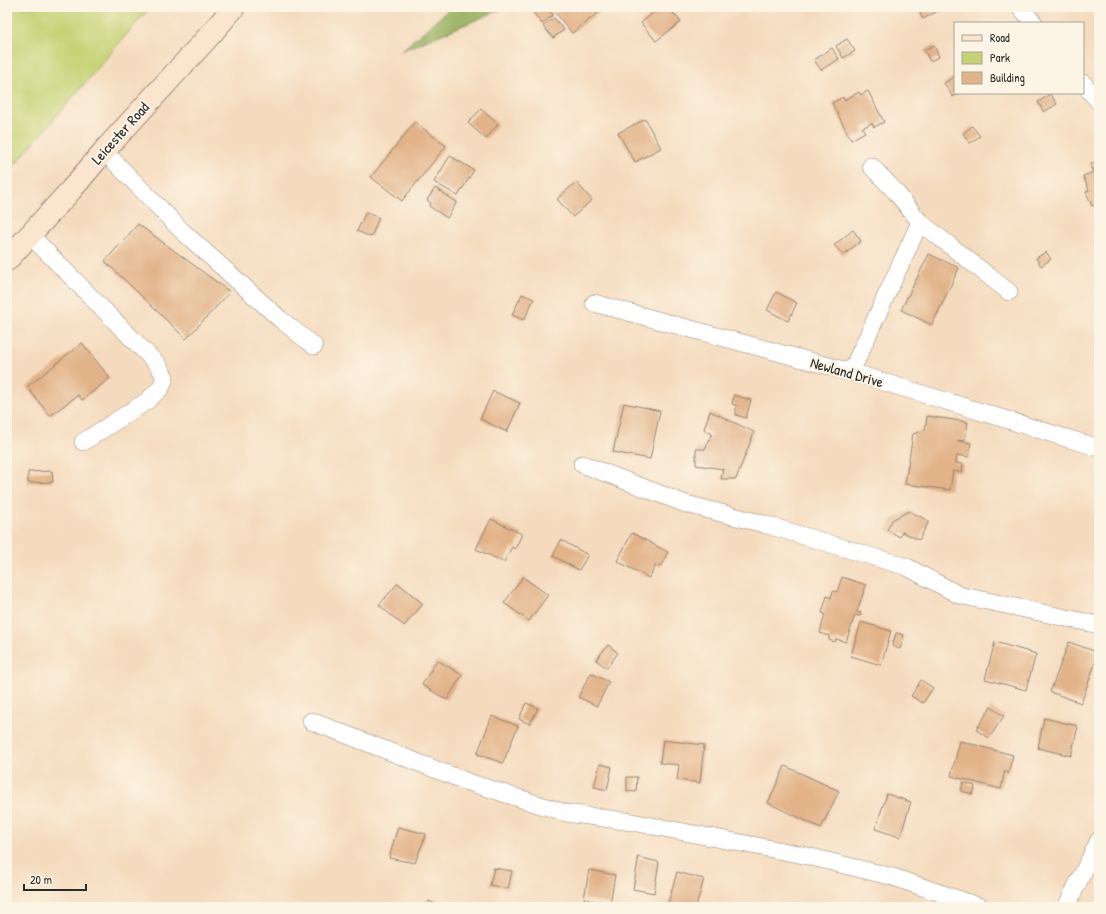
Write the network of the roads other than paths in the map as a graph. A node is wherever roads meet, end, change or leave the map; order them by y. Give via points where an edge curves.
1 (234, 7) edge
2 (1020, 7) edge
3 (1033, 22) edge
4 (1084, 84) edge
5 (1099, 102) edge
6 (104, 151) junction
7 (871, 166) dead end
8 (920, 222) junction
9 (30, 235) junction
10 (7, 260) edge
11 (1009, 292) dead end
12 (594, 303) dead end
13 (314, 346) dead end
14 (851, 372) junction
15 (83, 442) dead end
16 (1099, 448) edge
17 (582, 464) dead end
18 (1099, 625) edge
19 (311, 721) dead end
20 (1099, 840) edge
21 (981, 907) edge
22 (1066, 907) edge

1 - 6 street, Leicester Road
2 - 3 street
4 - 5 street
6 - 9 street, Leicester Road
6 - 13 street via 182,231
7 - 8 street
8 - 11 street
8 - 14 street
9 - 10 street, Leicester Road
9 - 15 street via 158,365 165,376 161,388 147,401
12 - 14 street, Newland Drive
14 - 16 street, Newland Drive
17 - 18 street via 686,504 764,524 907,567 960,595
19 - 21 street via 468,782 566,814 632,822 803,855 893,877
20 - 22 street

